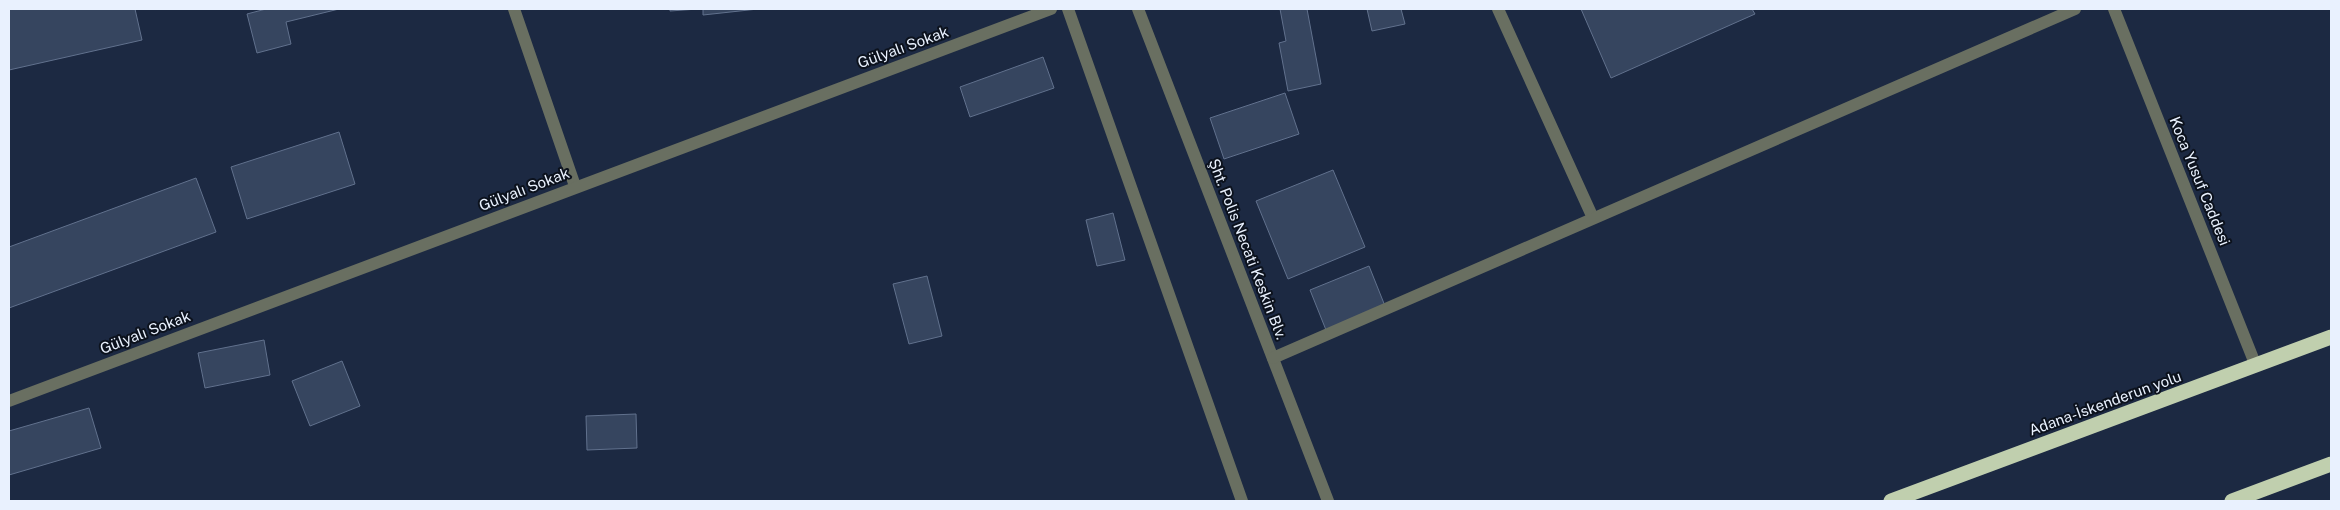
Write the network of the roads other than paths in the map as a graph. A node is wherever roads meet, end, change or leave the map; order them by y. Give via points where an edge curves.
1 (514, 9) edge
2 (1051, 9) edge
3 (1068, 9) edge
4 (1138, 9) edge
5 (1498, 9) edge
6 (2075, 9) edge
7 (2114, 9) edge
8 (575, 186) junction
9 (1593, 218) junction
10 (2331, 338) edge
11 (1273, 358) junction
12 (2256, 366) junction
13 (9, 400) edge
14 (2331, 464) edge
15 (1242, 501) edge
16 (1328, 501) edge
17 (1891, 501) edge
18 (2232, 501) edge

1 - 8 street
2 - 8 street, Gülyalı Sokak
3 - 15 street
4 - 11 street, Şht. Polis Necati Keskin Blv.
5 - 9 street
6 - 9 street
7 - 12 street, Koca Yusuf Caddesi
8 - 13 street, Gülyalı Sokak
9 - 11 street
10 - 12 highway, Adana-İskenderun yolu
11 - 16 street, Şht. Polis Necati Keskin Blv.
12 - 17 highway, Adana-İskenderun yolu
14 - 18 highway

